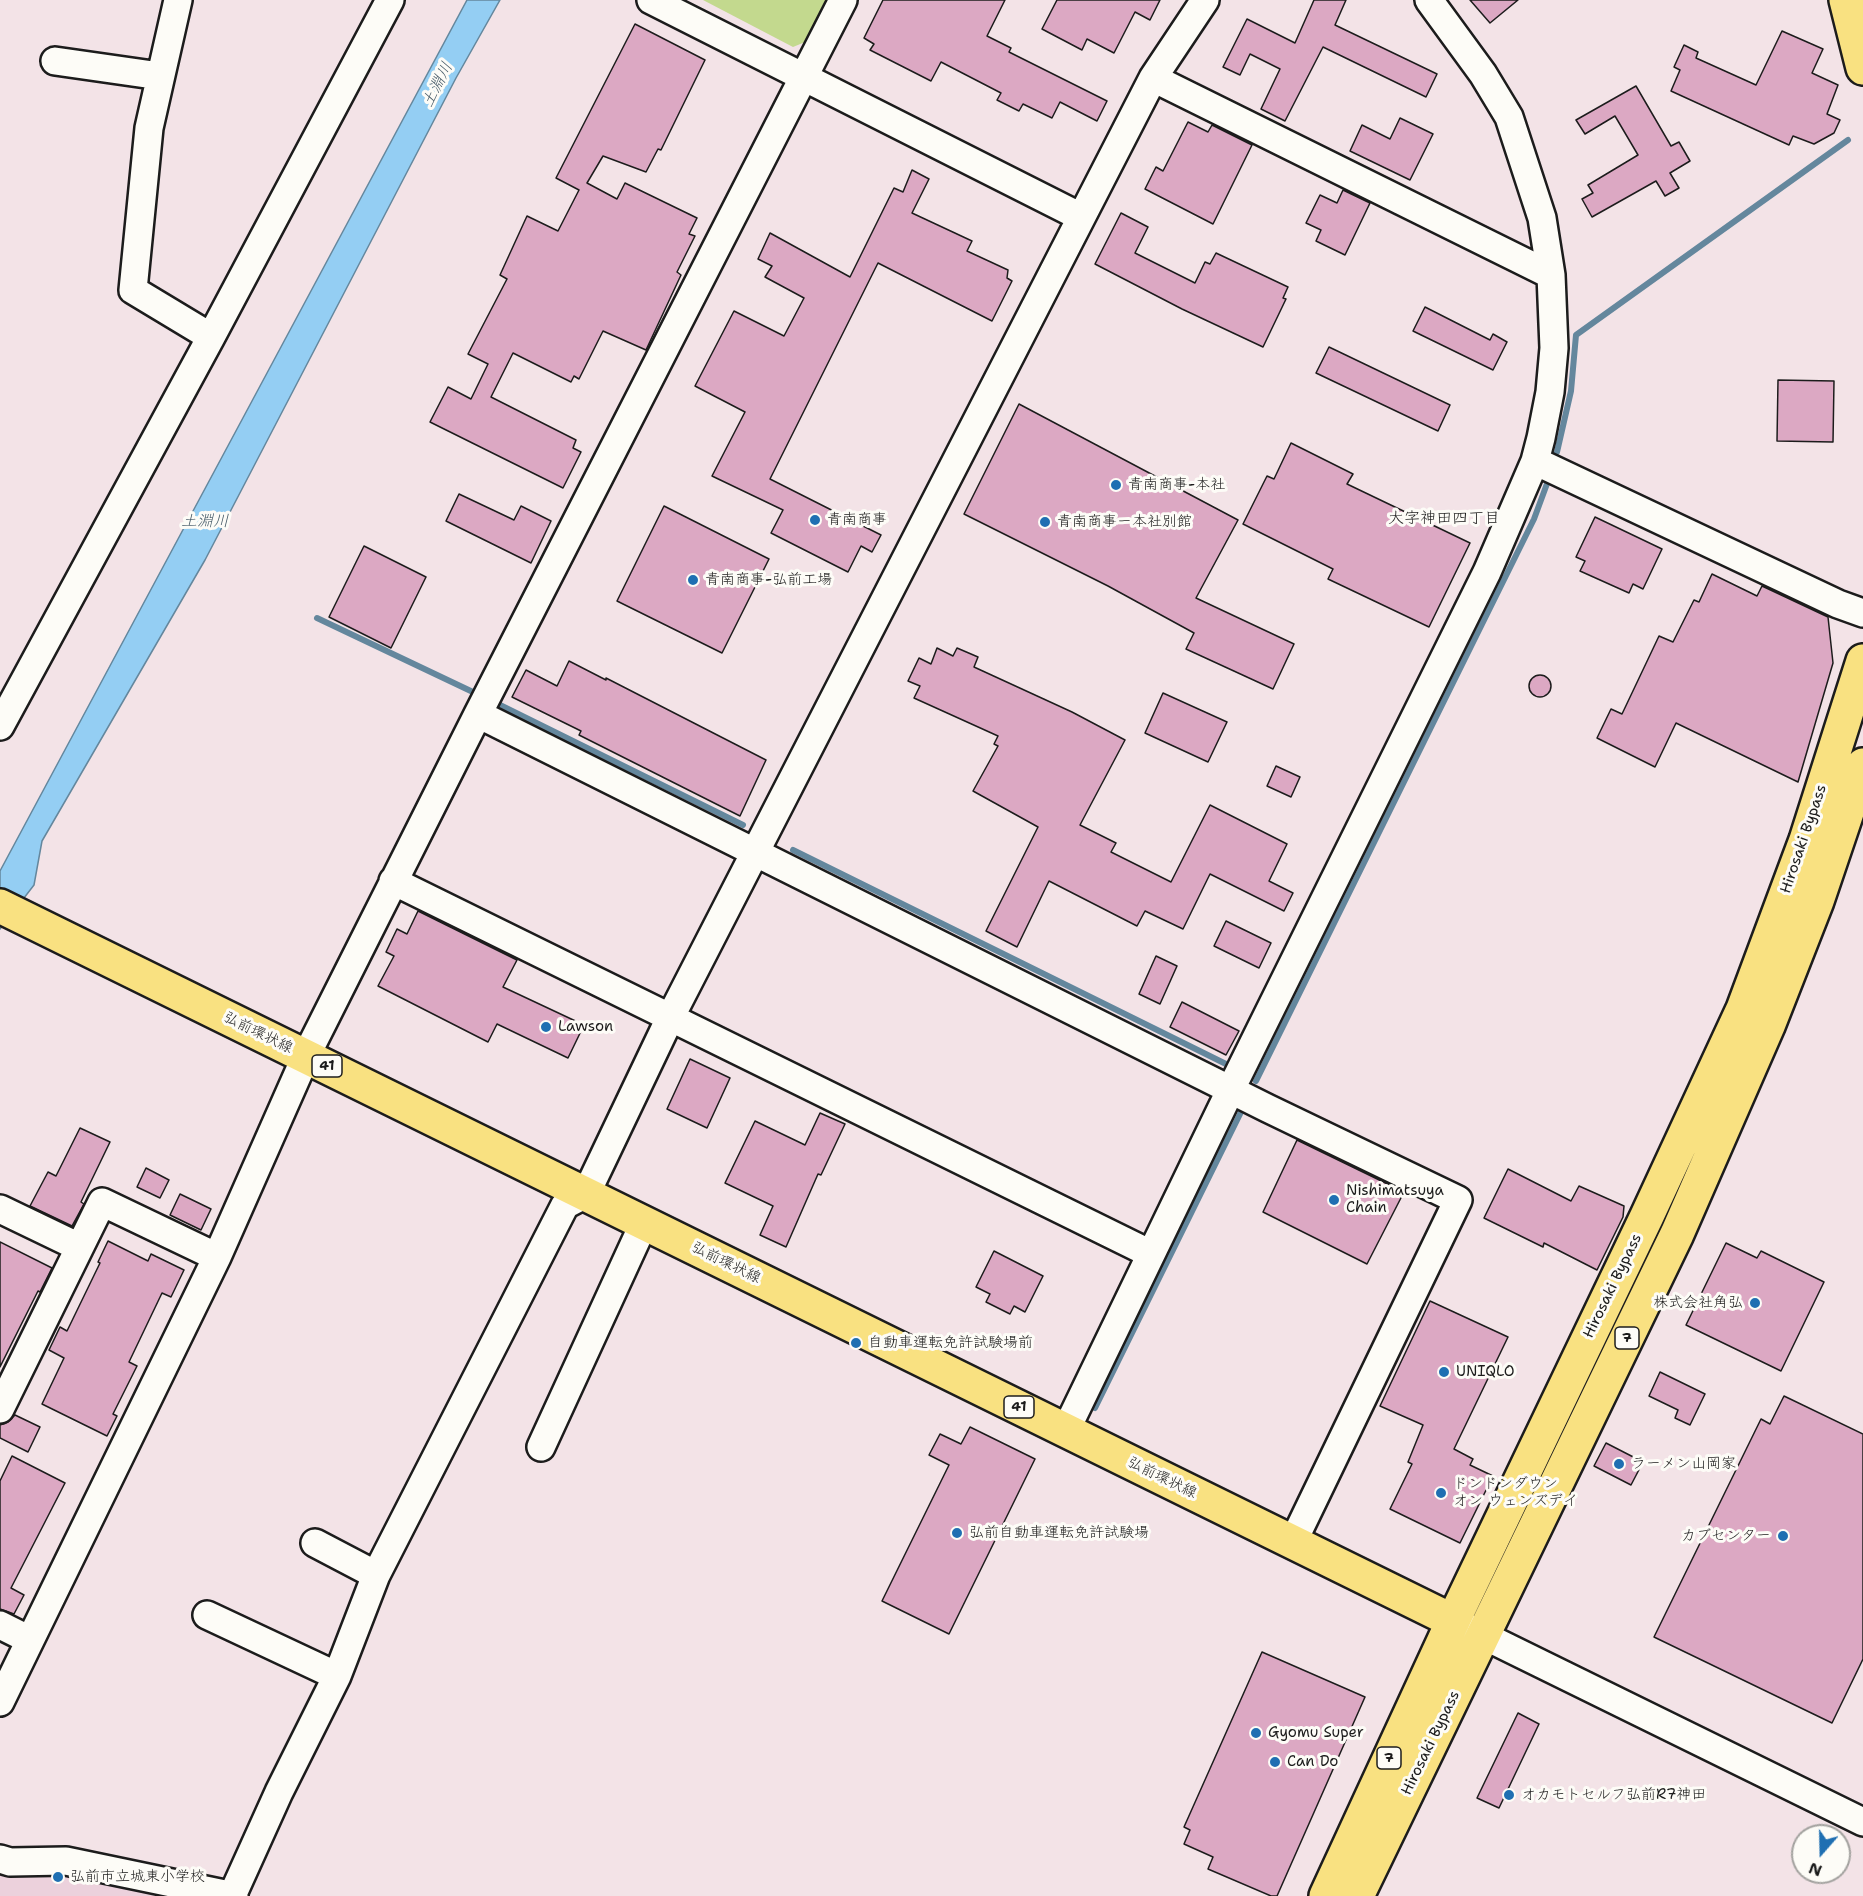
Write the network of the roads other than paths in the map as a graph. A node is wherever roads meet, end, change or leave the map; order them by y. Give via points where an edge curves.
1 (178, 0) edge
2 (390, 0) edge
3 (651, 0) edge
4 (843, 0) edge
5 (1205, 0) edge
6 (1429, 0) edge
7 (1846, 0) edge
8 (55, 61) dead end
9 (1863, 68) edge
10 (160, 76) junction
11 (804, 77) junction
12 (1153, 78) junction
13 (1081, 217) junction
14 (1551, 275) junction
15 (211, 337) junction
16 (1535, 461) junction
17 (1863, 613) edge
18 (1863, 661) edge
19 (478, 714) junction
20 (0, 726) edge
21 (1863, 765) edge
22 (756, 853) junction
23 (393, 881) junction
24 (0, 906) edge
25 (670, 1018) junction
26 (306, 1056) junction
27 (1231, 1089) junction
28 (586, 1194) junction
29 (0, 1209) edge
30 (644, 1223) junction
31 (79, 1247) junction
32 (1151, 1254) junction
33 (217, 1257) junction
34 (0, 1409) edge
35 (1066, 1430) junction
36 (541, 1447) dead end
37 (1293, 1542) junction
38 (315, 1543) dead end
39 (376, 1575) junction
40 (207, 1615) dead end
41 (1453, 1621) junction
42 (0, 1625) edge
43 (1482, 1635) junction
44 (30, 1640) junction
45 (337, 1676) junction
46 (0, 1702) edge
47 (1863, 1822) edge
48 (0, 1859) edge
49 (233, 1896) edge
50 (1326, 1896) edge
51 (1357, 1896) edge

1 - 10 street
2 - 15 street
3 - 11 street
4 - 11 street
5 - 12 street
6 - 14 street via 1509,117 1542,218
7 - 9 main road
8 - 10 street
10 - 15 street via 149,128 133,290
11 - 13 street
11 - 19 street
12 - 13 street
12 - 14 street
13 - 22 street
14 - 16 street via 1554,348 1550,392
15 - 20 street
16 - 17 street
16 - 27 street via 1487,572
18 - 41 main road, Hirosaki Bypass / 7 via 1806,840 1743,1009
19 - 22 street
19 - 23 street
21 - 43 main road, Hirosaki Bypass / 7 via 1817,901 1768,1026 1677,1234
22 - 25 street
22 - 27 street
23 - 25 street
23 - 26 street
24 - 26 main road, 弘前環状線 / 41
25 - 28 street
25 - 32 street
26 - 28 main road, 弘前環状線 / 41
26 - 33 street
27 - 32 street
27 - 37 street via 1458,1200
28 - 30 main road, 弘前環状線 / 41
28 - 39 street via 565,1205
29 - 31 street
30 - 35 main road, 弘前環状線 / 41
30 - 36 street
31 - 33 street via 102,1202
31 - 34 street
32 - 35 street
33 - 44 street
35 - 37 main road, 弘前環状線 / 41
37 - 41 main road, 弘前環状線 / 41
38 - 39 street
39 - 45 street
40 - 45 street
41 - 43 street
41 - 50 main road, Hirosaki Bypass / 7
42 - 44 street
43 - 47 street
43 - 51 main road, Hirosaki Bypass / 7
44 - 46 street
45 - 49 street
48 - 49 street via 66,1861

